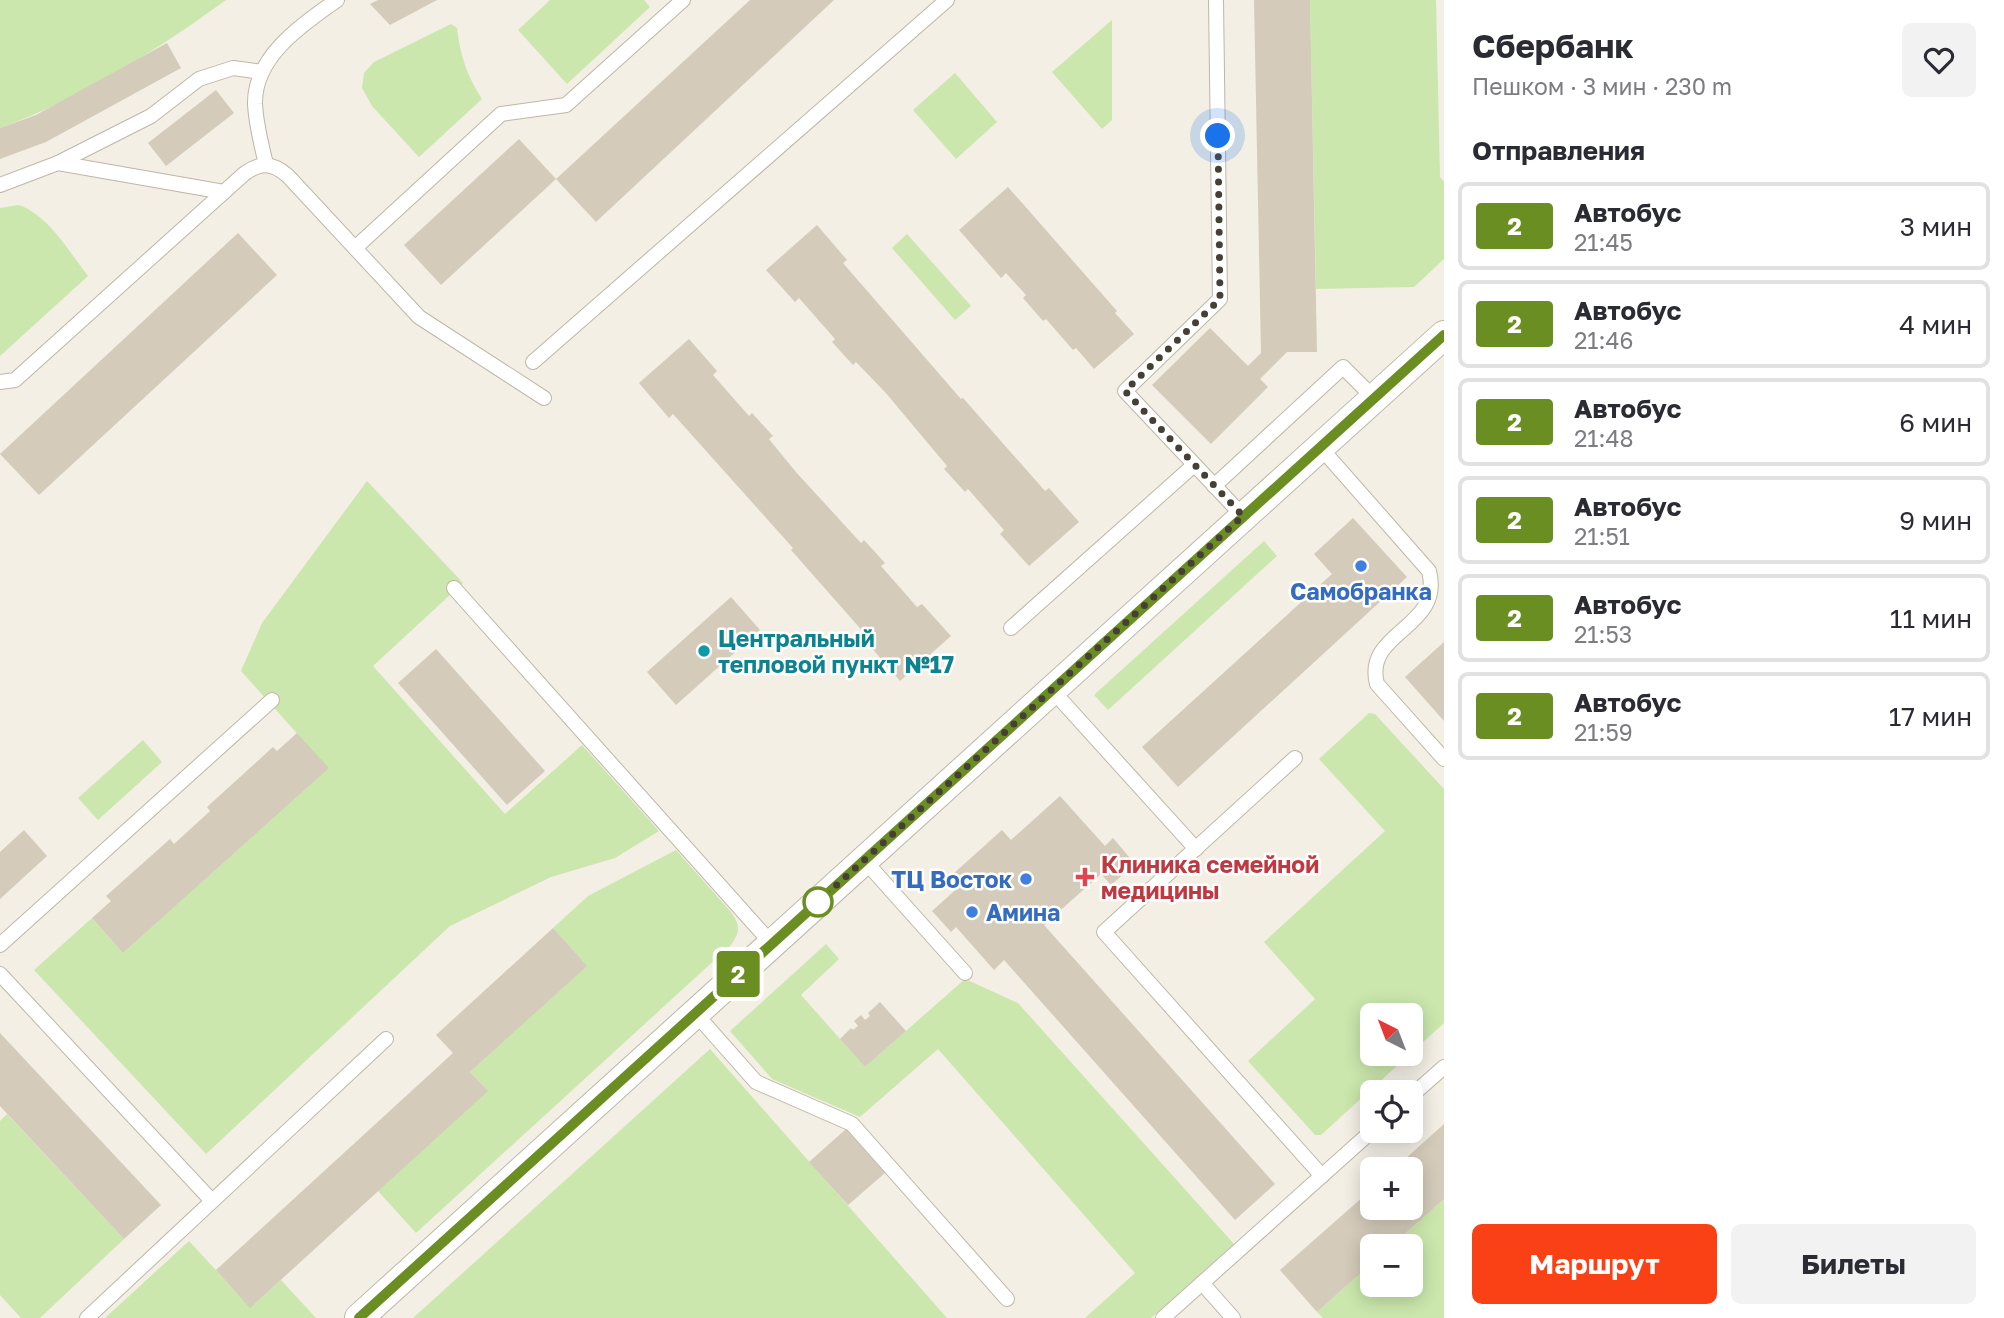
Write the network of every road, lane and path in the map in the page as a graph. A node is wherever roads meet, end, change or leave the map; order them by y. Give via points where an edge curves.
1 (337, 0) edge
2 (683, 0) edge
3 (947, 0) edge
4 (1216, 0) edge
5 (262, 72) junction
6 (58, 163) junction
7 (266, 164) junction
8 (0, 185) edge
9 (224, 192) junction
10 (355, 248) junction
11 (1444, 335) edge
12 (533, 362) dead end
13 (0, 382) edge
14 (544, 398) dead end
15 (1374, 398) junction
16 (1320, 447) junction
17 (1194, 465) junction
18 (1214, 486) junction
19 (1243, 516) junction
20 (454, 589) dead end
21 (1011, 628) dead end
22 (1052, 690) junction
23 (272, 700) dead end
24 (1295, 758) dead end
25 (1444, 759) edge
26 (1196, 849) junction
27 (864, 860) junction
28 (772, 944) junction
29 (0, 945) edge
30 (965, 973) dead end
31 (0, 974) edge
32 (695, 1013) junction
33 (386, 1039) dead end
34 (1444, 1067) edge
35 (1423, 1086) edge
36 (1360, 1142) edge
37 (1322, 1176) junction
38 (212, 1201) junction
39 (1202, 1283) junction
40 (1007, 1299) dead end
41 (87, 1318) edge
42 (359, 1318) edge
43 (1163, 1318) edge
44 (1233, 1318) edge

1 - 5 lane via 299,26
2 - 10 lane via 566,105 501,114
3 - 12 lane
4 - 17 lane via 1220,299 1125,391
5 - 6 lane via 233,68 199,79 151,116
5 - 7 lane via 255,101
6 - 8 lane
6 - 9 lane
7 - 9 lane via 253,166
7 - 10 lane via 288,176
9 - 13 lane via 15,380
10 - 14 lane via 418,317
11 - 15 street
15 - 16 street
15 - 18 lane via 1343,367
16 - 19 street
16 - 25 lane via 1429,571 1435,584 1429,610 1381,653 1375,674 1377,684
17 - 18 lane
17 - 21 lane
18 - 19 lane
19 - 22 street
20 - 28 lane
22 - 26 lane
22 - 27 street
23 - 29 lane
24 - 26 lane
26 - 37 lane via 1104,932
27 - 28 street
27 - 30 lane
28 - 32 street
31 - 38 lane
32 - 40 lane via 756,1082 852,1124
32 - 42 street
33 - 38 lane
34 - 35 lane
36 - 37 lane
37 - 39 lane
38 - 41 lane
39 - 43 lane
39 - 44 lane

